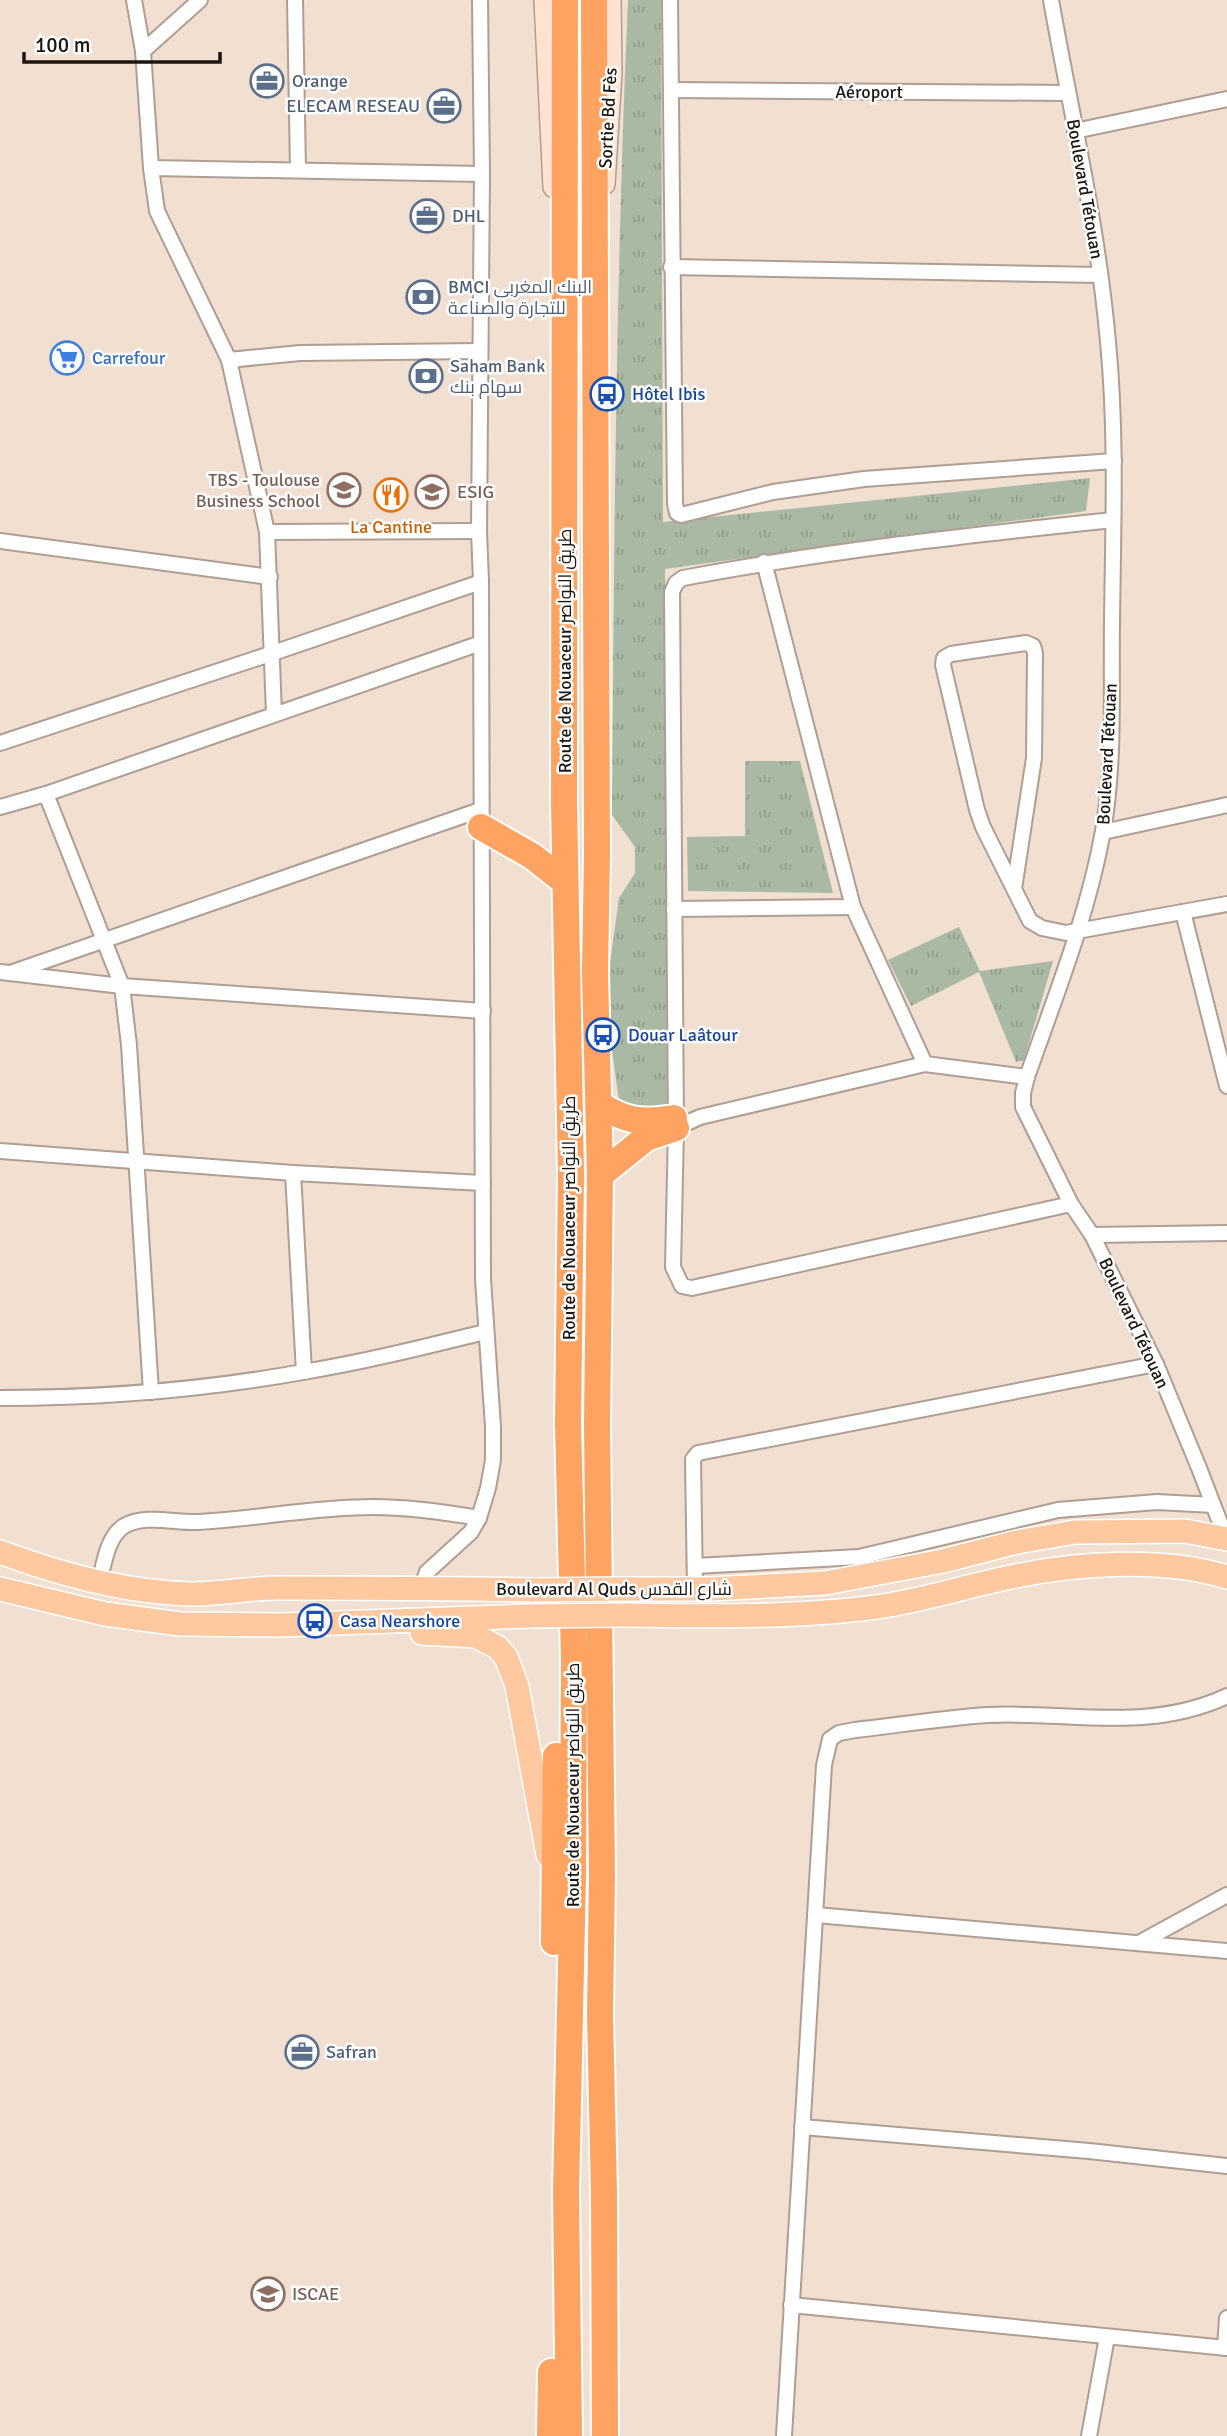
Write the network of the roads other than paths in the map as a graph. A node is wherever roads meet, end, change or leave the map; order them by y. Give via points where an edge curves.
1 (134, 0) edge
2 (200, 0) edge
3 (295, 0) edge
4 (480, 0) edge
5 (545, 0) edge
6 (565, 0) edge
7 (594, 0) edge
8 (610, 0) edge
9 (670, 0) edge
10 (1051, 0) edge
11 (143, 51) junction
12 (671, 90) junction
13 (1067, 93) junction
14 (1227, 99) edge
15 (1075, 131) junction
16 (151, 168) junction
17 (298, 170) junction
18 (482, 174) junction
19 (596, 234) junction
20 (565, 241) junction
21 (671, 267) junction
22 (1100, 275) junction
23 (479, 351) junction
24 (229, 360) junction
25 (1114, 461) junction
26 (1113, 520) junction
27 (479, 531) junction
28 (267, 532) junction
29 (0, 541) edge
30 (764, 562) junction
31 (270, 578) junction
32 (481, 582) junction
33 (481, 643) junction
34 (273, 653) junction
35 (274, 714) junction
36 (0, 743) edge
37 (47, 794) junction
38 (1227, 805) edge
39 (0, 807) edge
40 (475, 817) junction
41 (565, 831) junction
42 (1103, 832) junction
43 (565, 882) junction
44 (1014, 889) junction
45 (1227, 904) edge
46 (853, 907) junction
47 (674, 909) junction
48 (1183, 912) junction
49 (1077, 932) junction
50 (103, 942) junction
51 (5, 973) edge
52 (122, 986) junction
53 (482, 1011) junction
54 (925, 1064) junction
55 (1027, 1077) junction
56 (1227, 1086) edge
57 (599, 1104) junction
58 (684, 1121) junction
59 (0, 1151) edge
60 (134, 1160) junction
61 (293, 1173) junction
62 (600, 1175) junction
63 (483, 1183) junction
64 (1071, 1203) junction
65 (1227, 1233) edge
66 (1092, 1235) junction
67 (485, 1332) junction
68 (1156, 1364) junction
69 (304, 1372) junction
70 (151, 1392) junction
71 (0, 1398) edge
72 (1213, 1504) junction
73 (479, 1518) junction
74 (1226, 1538) edge
75 (0, 1552) edge
76 (695, 1566) junction
77 (1227, 1577) edge
78 (99, 1583) junction
79 (421, 1588) junction
80 (0, 1589) edge
81 (695, 1589) junction
82 (386, 1622) junction
83 (574, 1658) junction
84 (1227, 1696) edge
85 (553, 1874) junction
86 (1227, 1895) edge
87 (816, 1915) junction
88 (1138, 1944) junction
89 (1227, 1951) edge
90 (802, 2127) junction
91 (1227, 2166) edge
92 (791, 2305) junction
93 (1227, 2318) edge
94 (1107, 2337) junction
95 (1226, 2348) edge
96 (550, 2436) edge
97 (569, 2436) edge
98 (605, 2436) edge
99 (784, 2436) edge
100 (1089, 2436) edge

1 - 11 street
2 - 11 street
3 - 17 street
4 - 18 street
5 - 20 main road via 553,182
6 - 20 highway, Route de Nouaceur طريق النواصر
7 - 19 highway, Route de Nouaceur طريق النواصر
8 - 19 main road, Sortie Bd Fès via 608,156
9 - 12 street
10 - 13 street, Boulevard Tétouan
11 - 16 street
12 - 13 street, Aéroport
12 - 21 street
13 - 15 street, Boulevard Tétouan
14 - 15 street
15 - 22 street, Boulevard Tétouan
16 - 17 street
16 - 24 street via 157,211
17 - 18 street
18 - 23 street
19 - 57 highway, Route de Nouaceur طريق النواصر via 595,974
20 - 41 highway, Route de Nouaceur طريق النواصر
21 - 22 street
21 - 25 street via 675,504 681,515 774,492 863,479
22 - 25 street, Boulevard Tétouan
23 - 24 street via 300,353
23 - 27 street
24 - 28 street
25 - 26 street, Boulevard Tétouan
26 - 30 street
26 - 42 street, Boulevard Tétouan via 1110,753
27 - 28 street
27 - 32 street
28 - 31 street
29 - 31 street
30 - 46 street
30 - 47 street via 683,578 672,592
31 - 34 street
32 - 33 street
32 - 34 street
33 - 35 street
33 - 40 street
34 - 35 street
34 - 36 street
35 - 37 street
37 - 39 street
37 - 50 street
38 - 42 street
40 - 41 highway via 525,836 544,838
40 - 43 highway
40 - 50 street
40 - 53 street
41 - 43 highway, Route de Nouaceur طريق النواصر
42 - 49 street, Boulevard Tétouan
43 - 83 highway, Route de Nouaceur طريق النواصر
44 - 44 street via 977,810 943,661 951,654 1027,643 1035,653 1034,758
44 - 49 street via 1035,925
45 - 48 street
46 - 47 street
46 - 54 street
47 - 58 street
48 - 49 street
48 - 56 street
49 - 55 street, Boulevard Tétouan
50 - 51 street
50 - 52 street
51 - 52 street
52 - 53 street
52 - 60 street
53 - 63 street
54 - 55 street
54 - 58 street
55 - 64 street, Boulevard Tétouan via 1023,1107 1027,1119
57 - 58 highway via 626,1119
57 - 62 highway, Route de Nouaceur طريق النواصر
58 - 62 highway via 646,1138
58 - 64 street via 673,1267 682,1286 692,1289
59 - 60 street
60 - 61 street
60 - 70 street
61 - 63 street
61 - 69 street
62 - 98 highway, Route de Nouaceur طريق النواصر via 597,1424
63 - 67 street
64 - 66 street, Boulevard Tétouan
65 - 66 street
66 - 68 street, Boulevard Tétouan
67 - 69 street
67 - 73 street via 493,1460
68 - 72 street, Boulevard Tétouan
68 - 76 street via 698,1452 693,1459
69 - 70 street
70 - 71 street
72 - 74 street, Boulevard Tétouan
72 - 76 street via 1157,1502 1058,1510 859,1557
73 - 78 street via 372,1507 194,1522 137,1521 117,1532
73 - 79 street via 471,1532 427,1573
74 - 81 main road, Boulevard Al Quds شارع القدس via 1185,1531 1075,1532 825,1583
75 - 78 main road, Boulevard Al Quds شارع القدس
76 - 81 street
77 - 82 main road, Boulevard Al Quds شارع القدس, bridge via 1165,1566 1119,1565 1012,1576 879,1607 817,1614
78 - 79 main road, Boulevard Al Quds شارع القدس via 189,1594 274,1588
79 - 81 main road, Boulevard Al Quds شارع القدس, bridge
80 - 82 main road, Boulevard Al Quds شارع القدس via 105,1614 180,1624
82 - 85 main road via 418,1633 476,1636 506,1657 517,1686
83 - 85 highway via 557,1742
83 - 97 highway, Route de Nouaceur طريق النواصر via 566,2191
84 - 87 street via 1185,1711 1140,1718 988,1715 839,1733 825,1750
85 - 96 highway
86 - 88 street
87 - 88 street
87 - 90 street
88 - 89 street
90 - 91 street
90 - 92 street
92 - 94 street
92 - 99 street
93 - 95 street
94 - 95 street
94 - 100 street

